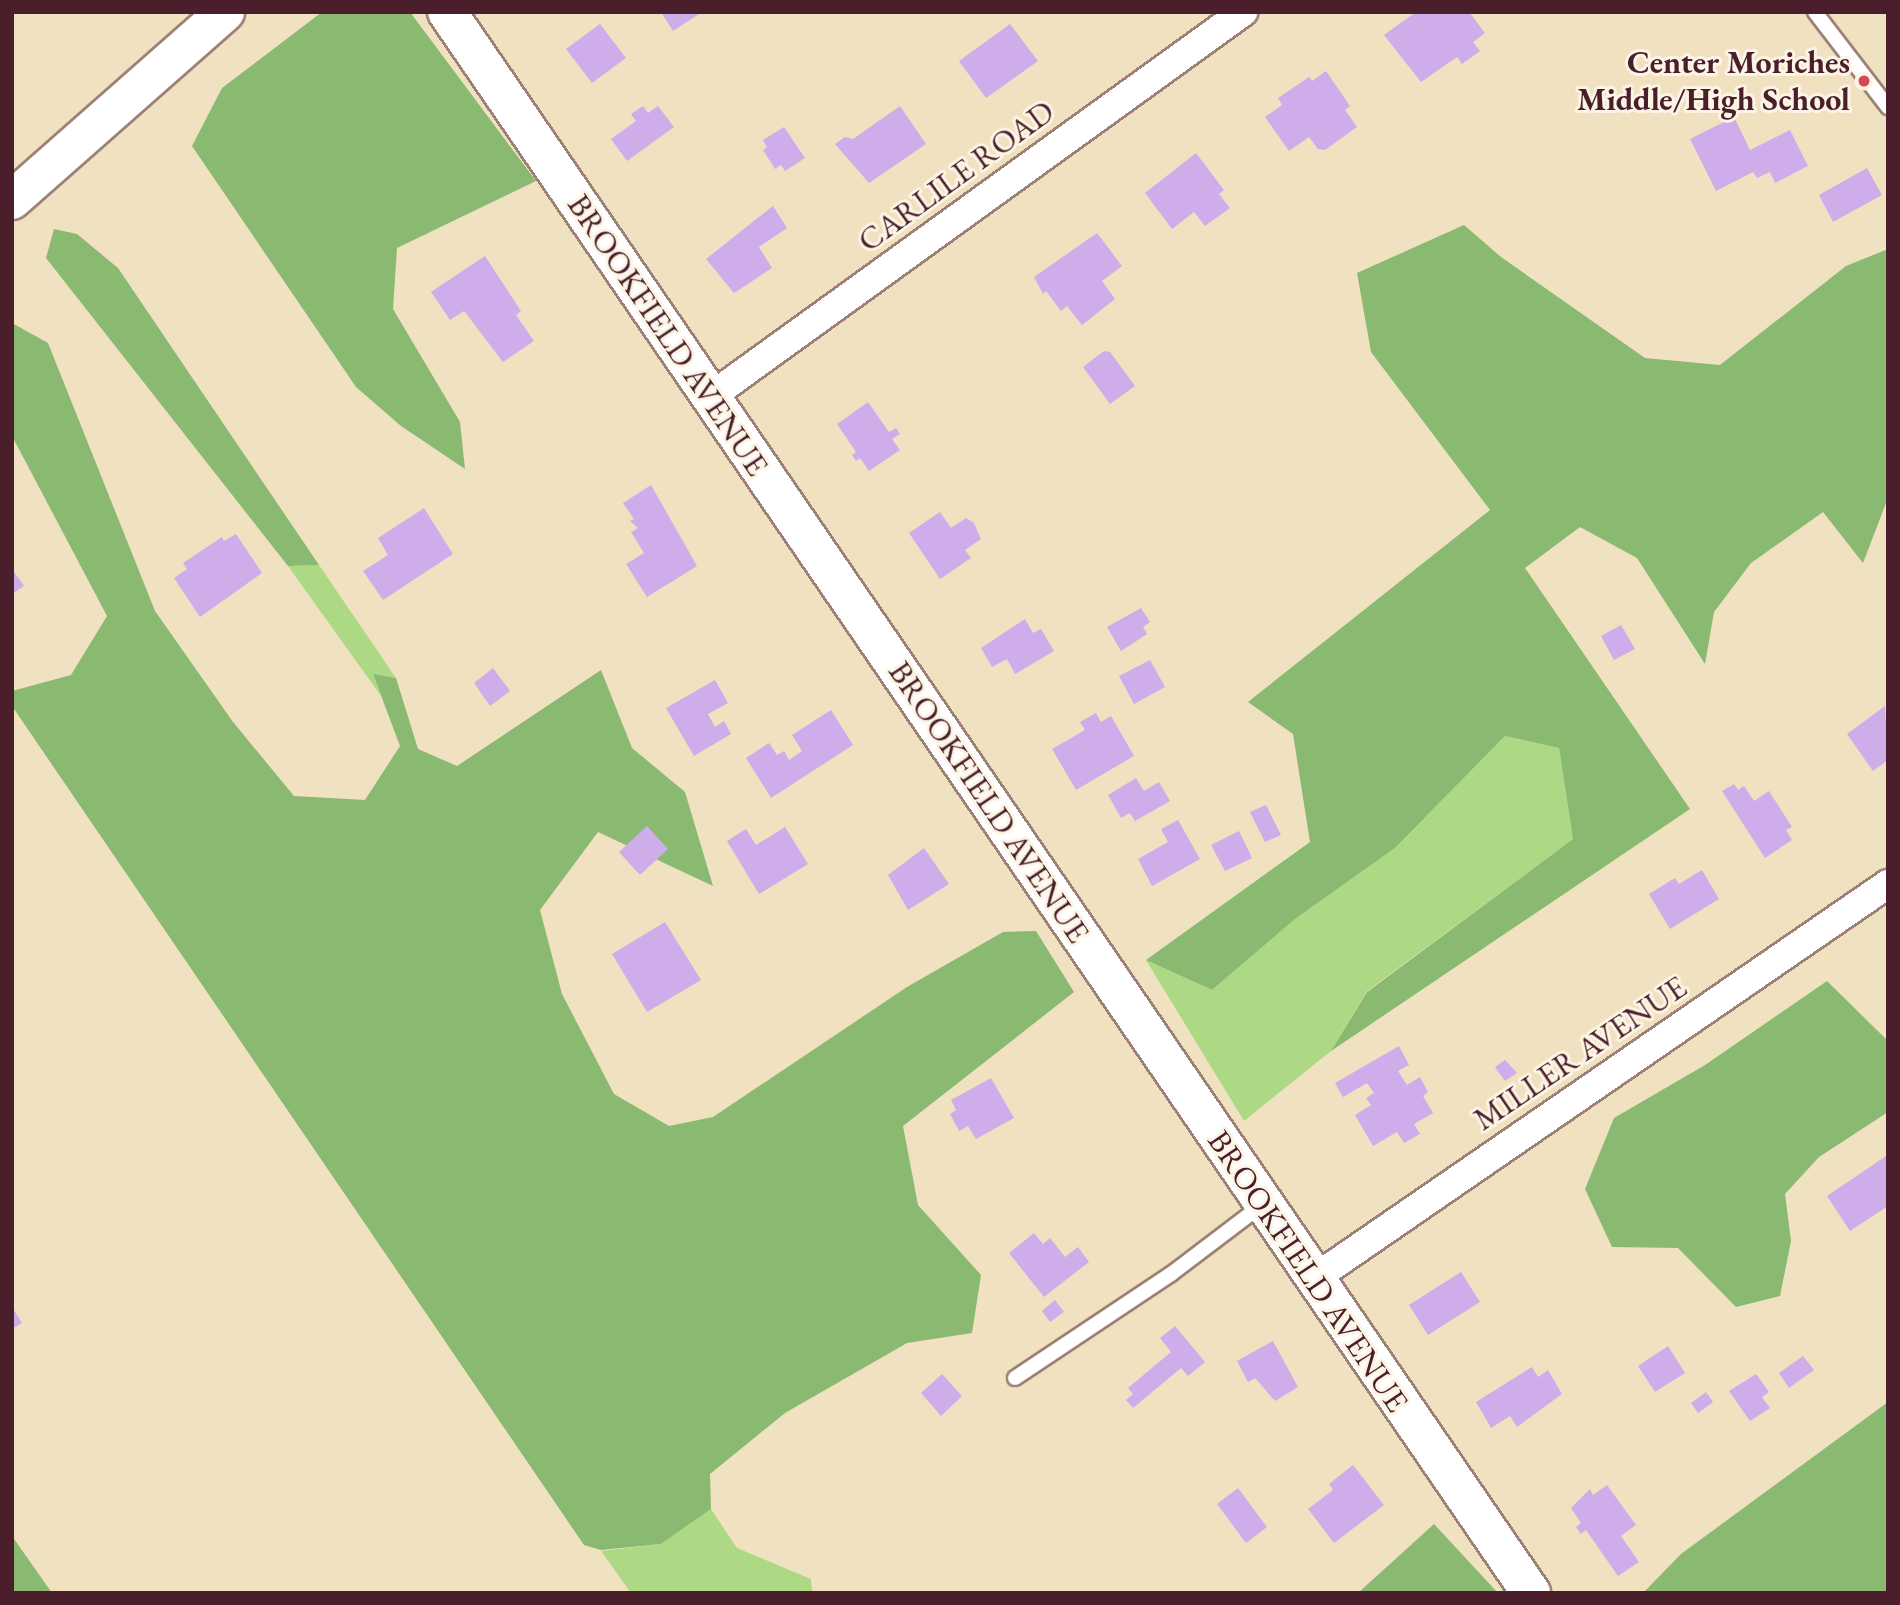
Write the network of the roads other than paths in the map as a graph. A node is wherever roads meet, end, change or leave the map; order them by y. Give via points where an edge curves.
1 (225, 12) edge
2 (447, 12) edge
3 (1243, 12) edge
4 (1815, 12) edge
5 (1888, 107) edge
6 (12, 200) edge
7 (710, 397) junction
8 (1888, 884) edge
9 (1262, 1205) junction
10 (1312, 1280) junction
11 (1015, 1378) dead end
12 (1531, 1593) edge

1 - 6 main road
2 - 7 main road, BROOKFIELD AVENUE
3 - 7 street, CARLILE ROAD
4 - 5 lane
7 - 9 main road, BROOKFIELD AVENUE
8 - 10 street, MILLER AVENUE
9 - 10 main road, BROOKFIELD AVENUE
9 - 11 lane via 1181,1267
10 - 12 main road, BROOKFIELD AVENUE

